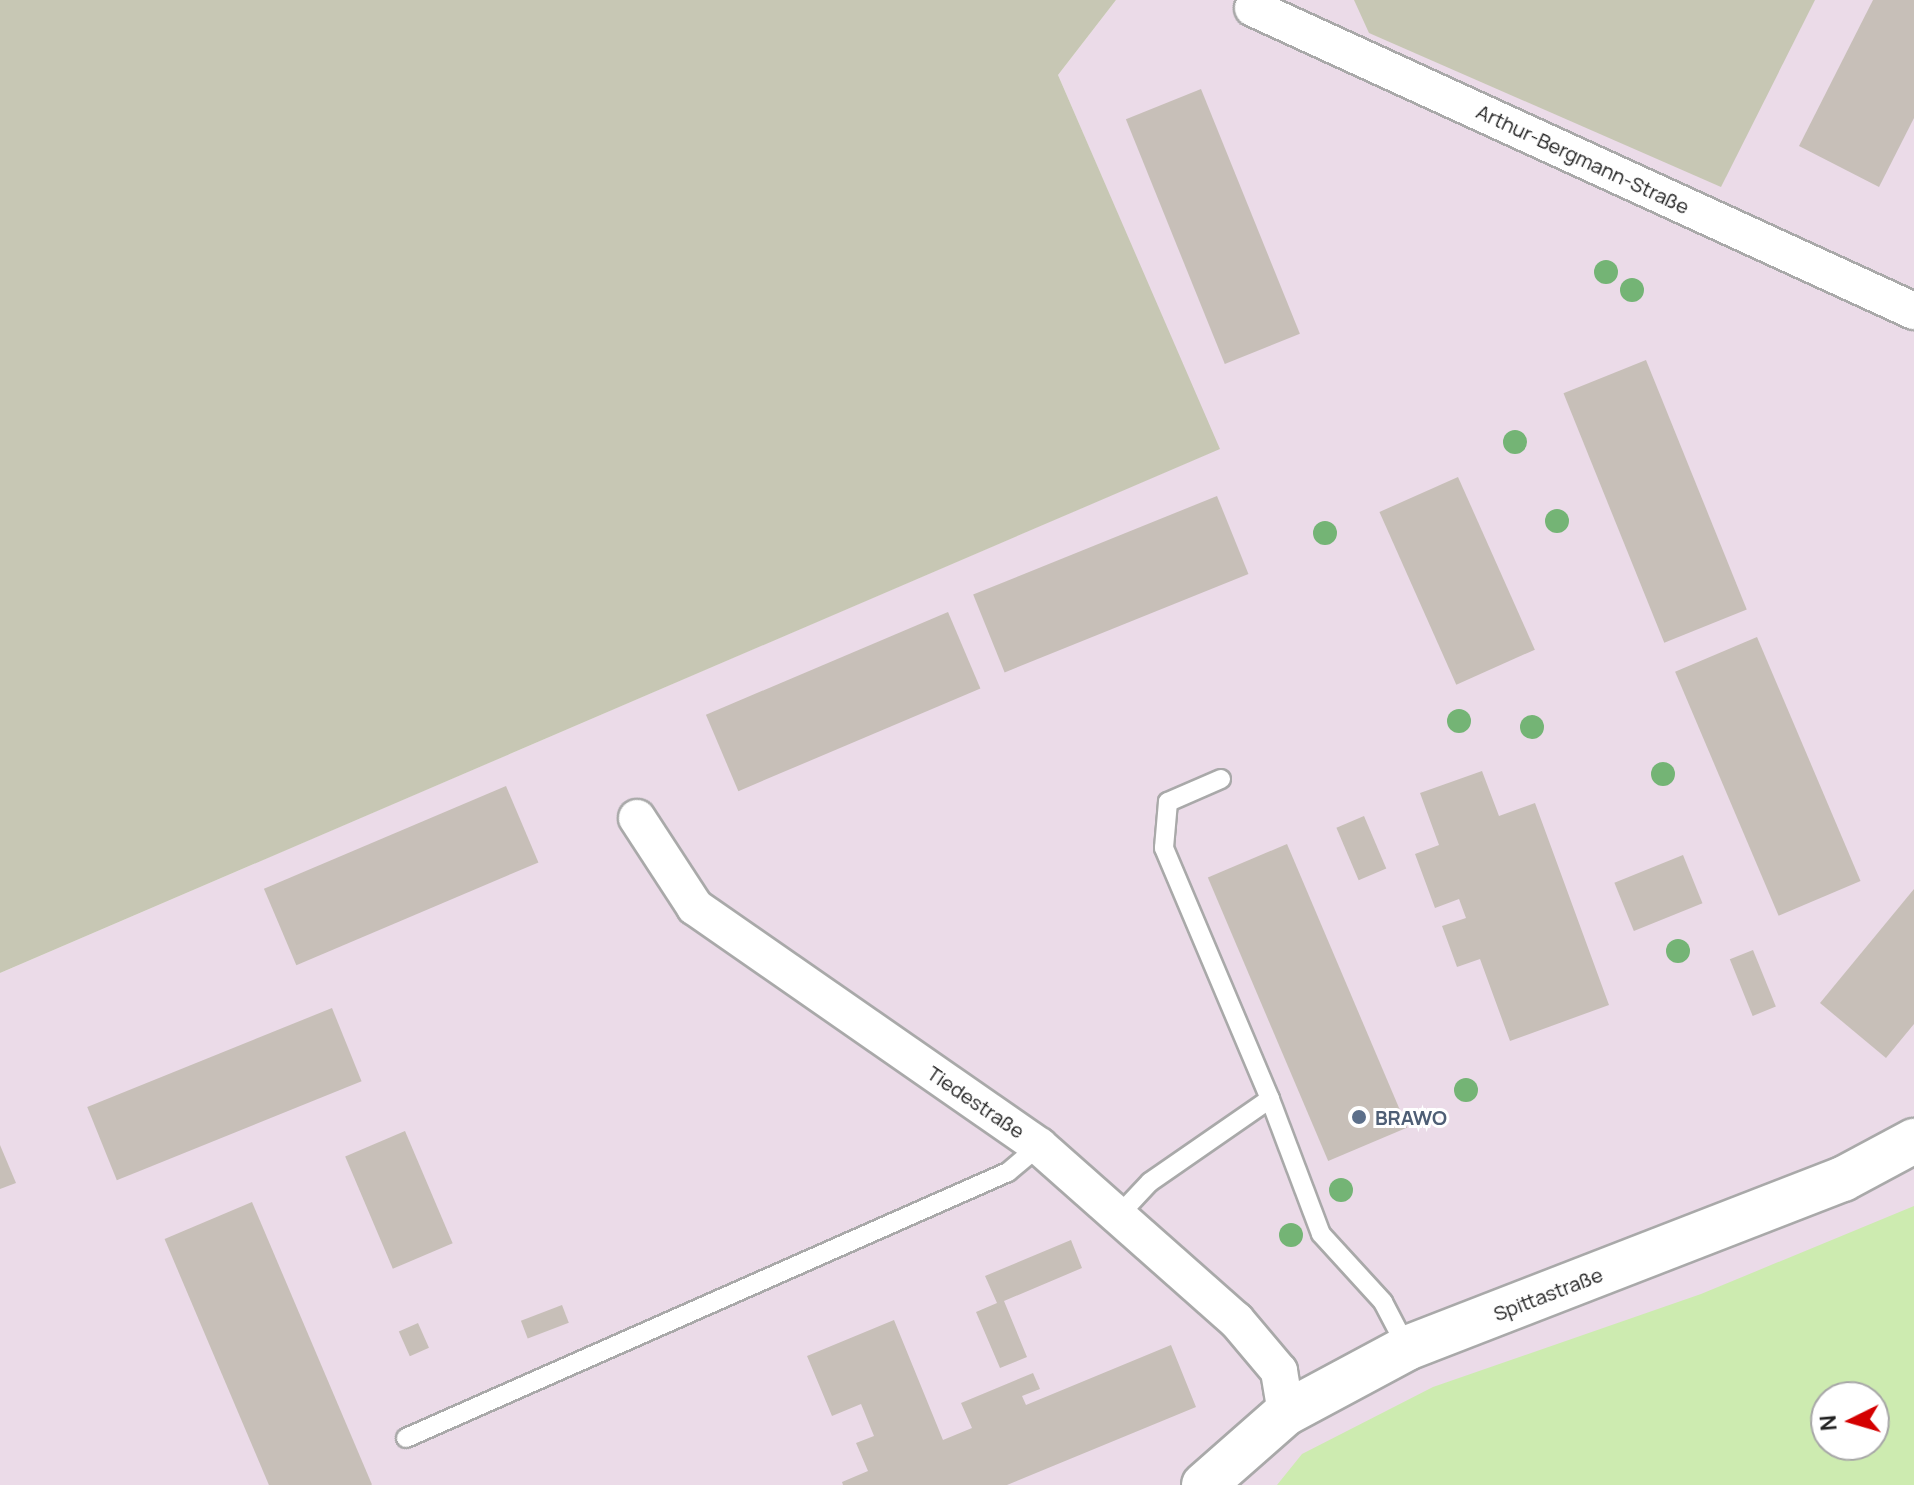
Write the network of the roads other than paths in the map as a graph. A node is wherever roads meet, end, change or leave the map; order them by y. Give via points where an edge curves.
1 (1253, 8) dead end
2 (1914, 311) edge
3 (1221, 779) dead end
4 (637, 818) dead end
5 (1270, 1099) junction
6 (1914, 1141) edge
7 (1039, 1146) junction
8 (1119, 1215) junction
9 (1407, 1348) junction
10 (1286, 1413) junction
11 (406, 1438) dead end
12 (1204, 1485) edge

1 - 2 street, Arthur-Bergmann-Straße
3 - 5 lane via 1168,802 1164,848
4 - 7 street, Tiedestraße via 695,907
5 - 8 lane via 1150,1182
5 - 9 lane via 1321,1234 1383,1302
6 - 9 street, Spittastraße via 1843,1179
7 - 8 street, Tiedestraße
7 - 11 lane via 1008,1172
8 - 10 street, Tiedestraße via 1236,1320 1279,1371
9 - 10 street, Spittastraße
10 - 12 street, Spittastraße

